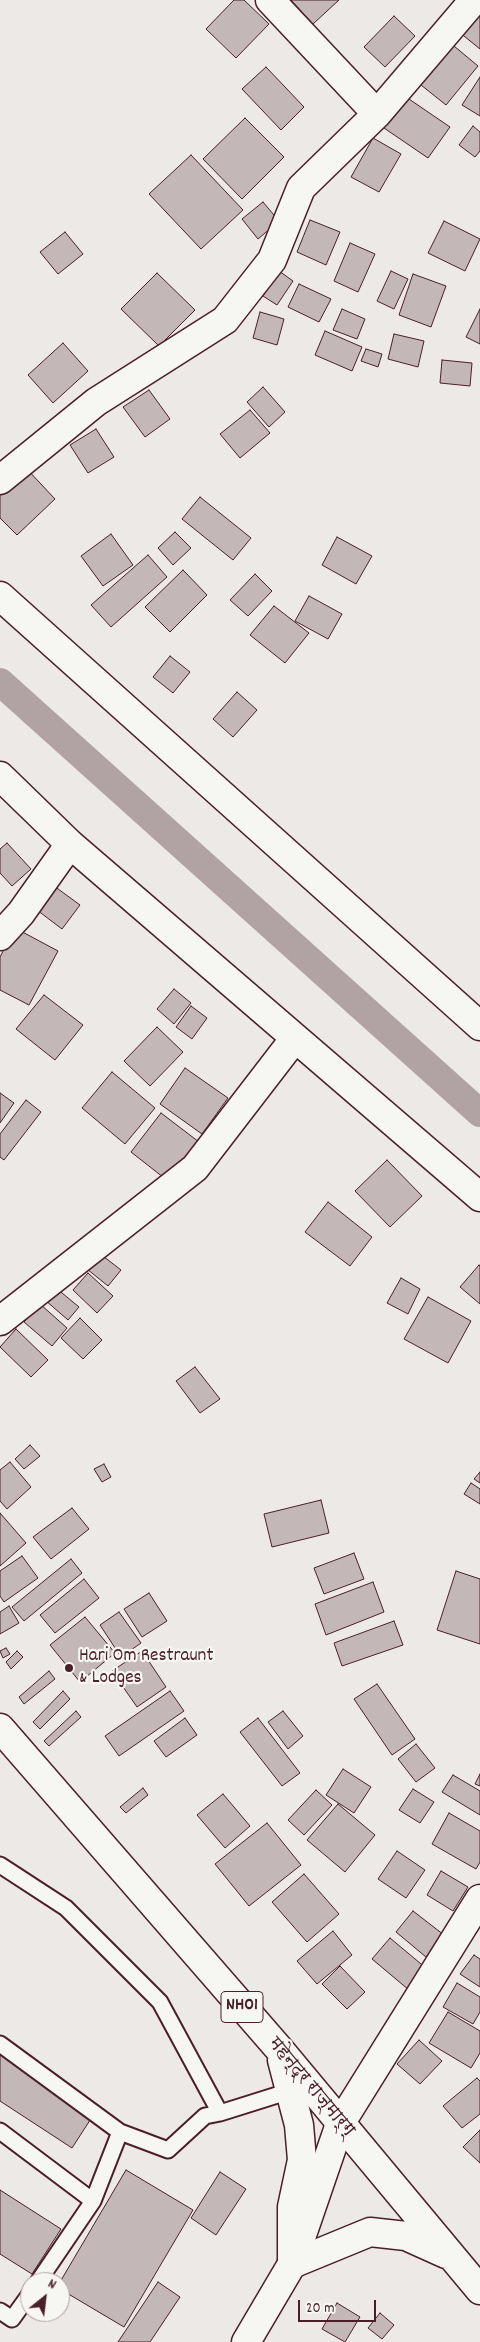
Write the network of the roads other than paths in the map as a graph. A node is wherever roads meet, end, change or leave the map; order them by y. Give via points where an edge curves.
1 (270, 0) edge
2 (474, 0) edge
3 (377, 114) junction
4 (0, 480) edge
5 (0, 596) edge
6 (0, 776) edge
7 (70, 844) junction
8 (0, 936) edge
9 (480, 1026) edge
10 (295, 1038) junction
11 (480, 1197) edge
12 (0, 1321) edge
13 (0, 1728) edge
14 (0, 1865) edge
15 (480, 1899) edge
16 (0, 2044) edge
17 (280, 2050) junction
18 (290, 2091) junction
19 (220, 2113) junction
20 (340, 2124) junction
21 (0, 2131) edge
22 (120, 2132) junction
23 (93, 2202) junction
24 (454, 2258) junction
25 (292, 2264) junction
26 (45, 2272) edge
27 (480, 2290) edge
28 (20, 2308) edge
29 (0, 2310) edge
30 (246, 2342) edge

1 - 3 main road
2 - 3 main road
3 - 4 main road via 301,188 272,260 225,320 96,402
5 - 9 main road
6 - 7 main road
7 - 8 main road via 21,913
7 - 10 main road
10 - 11 main road
10 - 12 main road via 195,1168
13 - 17 main road, महेन्द्र राज्मार्ग् / NH01
14 - 19 lane via 66,1908 160,2002
15 - 20 main road
16 - 22 lane
17 - 18 main road
17 - 20 main road, महेन्द्र राज्मार्ग् / NH01
18 - 19 lane
18 - 25 main road via 299,2125 302,2160 292,2207
19 - 22 lane via 205,2116 168,2150
20 - 24 main road, महेन्द्र राज्मार्ग् / NH01
20 - 25 main road
21 - 23 lane
22 - 23 lane
23 - 26 lane
24 - 25 main road via 406,2236 370,2232
24 - 27 main road, महेन्द्र राज्मार्ग् / NH01
25 - 30 main road
28 - 29 lane via 12,2320

